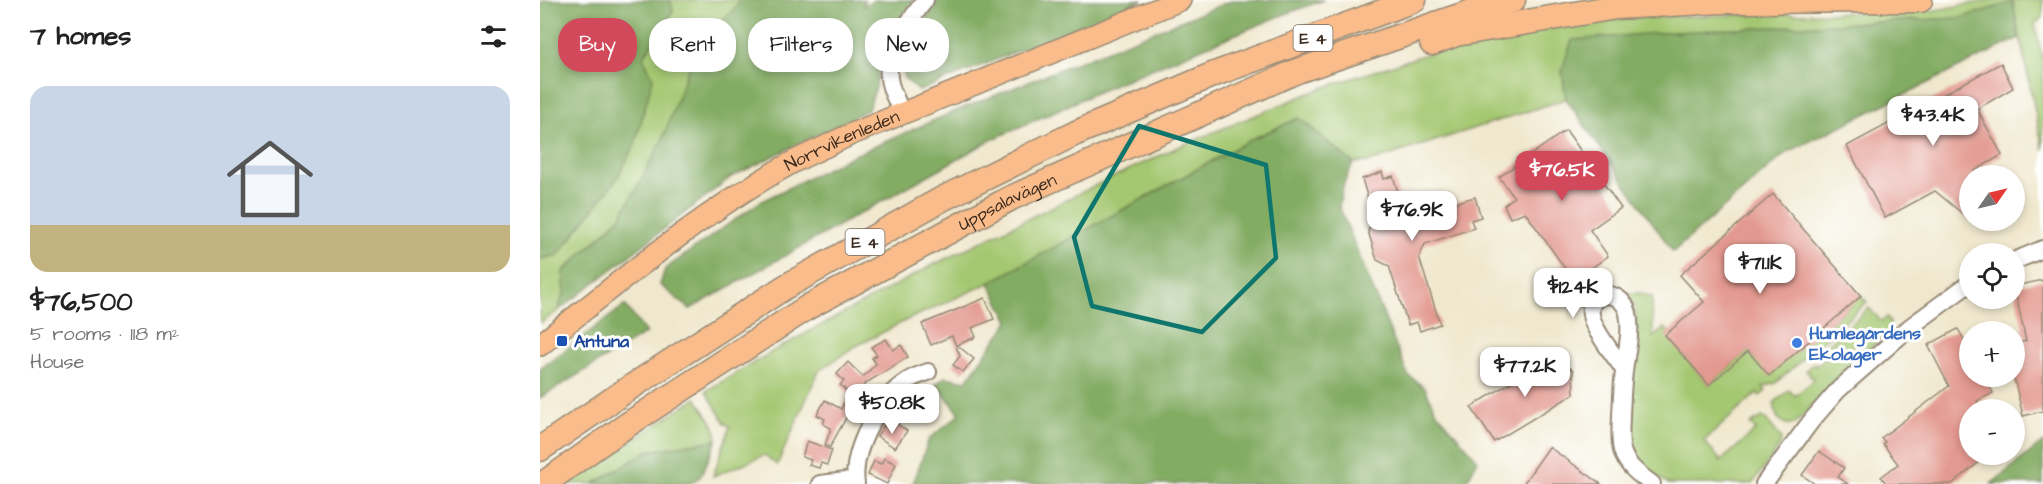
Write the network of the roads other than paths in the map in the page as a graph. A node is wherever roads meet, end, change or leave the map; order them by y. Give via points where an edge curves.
1 (925, 0) edge
2 (1180, 0) edge
3 (1377, 0) edge
4 (1414, 0) edge
5 (1513, 0) edge
6 (1920, 0) edge
7 (1212, 75) junction
8 (902, 113) junction
9 (1115, 152) junction
10 (2043, 249) edge
11 (2025, 256) edge
12 (1959, 292) edge
13 (540, 345) edge
14 (1624, 370) dead end
15 (928, 372) dead end
16 (540, 449) edge
17 (855, 482) edge
18 (543, 484) edge
19 (820, 484) edge
20 (1652, 484) edge
21 (1764, 484) edge

1 - 8 street via 897,39 889,60 889,80
2 - 8 main road, Norrvikenleden
3 - 7 highway
4 - 7 highway, Uppsalavägen / E 4
5 - 9 highway, Uppsalavägen / E 4 via 1297,71
6 - 9 highway via 1723,1 1616,7 1456,34
7 - 16 highway, Uppsalavägen / E 4 via 1076,133 942,199 785,287
8 - 13 main road, Norrvikenleden via 794,162 755,185 630,274
9 - 18 highway, Uppsalavägen / E 4 via 1011,198 808,307
10 - 11 street
12 - 21 street via 1910,327 1838,390
14 - 20 street via 1622,450 1634,470
15 - 17 street via 907,381 882,406 864,438
17 - 19 street

